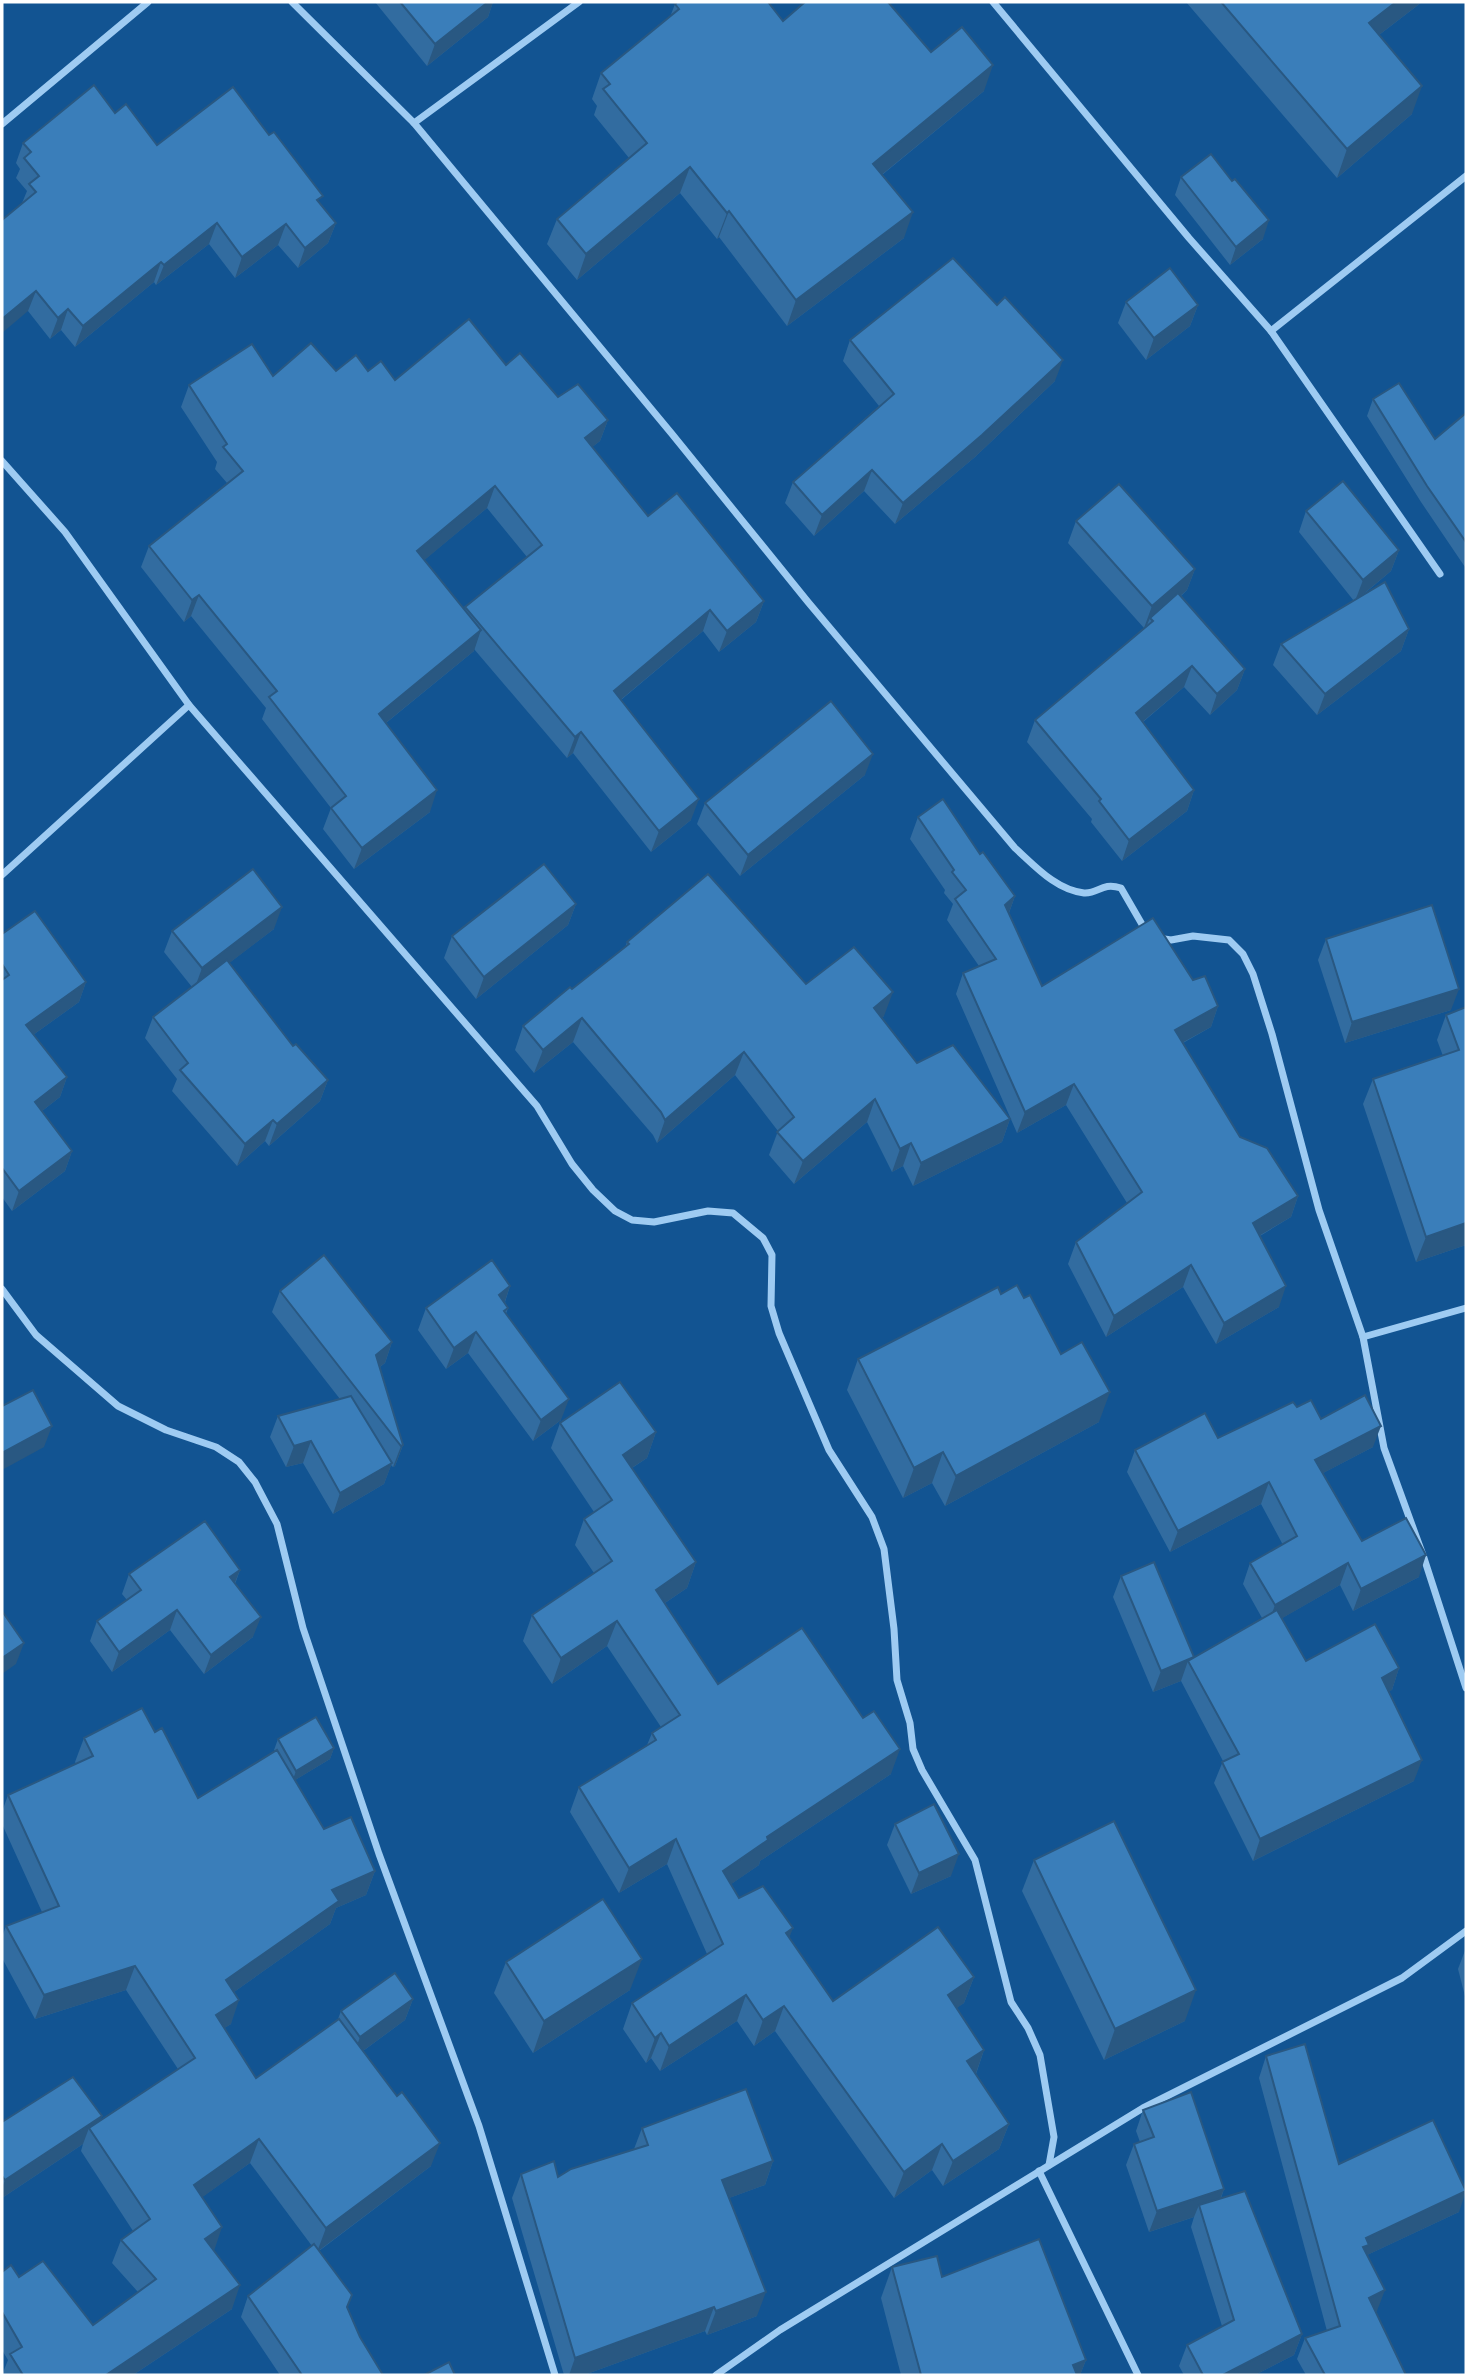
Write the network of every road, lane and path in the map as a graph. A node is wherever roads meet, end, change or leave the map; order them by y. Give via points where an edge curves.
1 (148, 2) edge
2 (292, 2) edge
3 (579, 2) edge
4 (993, 2) edge
5 (415, 123) junction
6 (2, 124) edge
7 (1466, 176) edge
8 (1271, 331) junction
9 (2, 461) edge
10 (1440, 574) dead end
11 (188, 705) junction
12 (2, 875) edge
13 (2, 1289) edge
14 (1466, 1308) edge
15 (1363, 1337) junction
16 (1466, 1688) edge
17 (1466, 1931) edge
18 (1049, 2165) junction
19 (1040, 2171) junction
20 (555, 2375) edge
21 (716, 2375) edge
22 (1138, 2375) edge

1 - 6 street
2 - 5 street
3 - 5 street
4 - 8 street
5 - 15 street via 1015,848 1046,876 1070,889 1087,893 1110,884 1121,888 1154,937 1229,940 1243,954 1272,1034 1319,1210
7 - 8 street
8 - 10 street
9 - 11 street via 65,532
11 - 12 street
11 - 18 street via 537,1106 572,1164 615,1211 632,1220 654,1222 708,1211 733,1213 764,1238 772,1255 771,1306 779,1333 829,1450 872,1517 884,1549 897,1680 914,1749 975,1860 1011,2003 1040,2056 1054,2137
13 - 20 street via 36,1335 118,1406 166,1430 216,1447 239,1462 277,1524 303,1628 379,1854 479,2126
14 - 15 street
15 - 16 street via 1384,1448
17 - 18 street via 1402,1978 1143,2108
18 - 19 street
19 - 21 street via 780,2330
19 - 22 street

